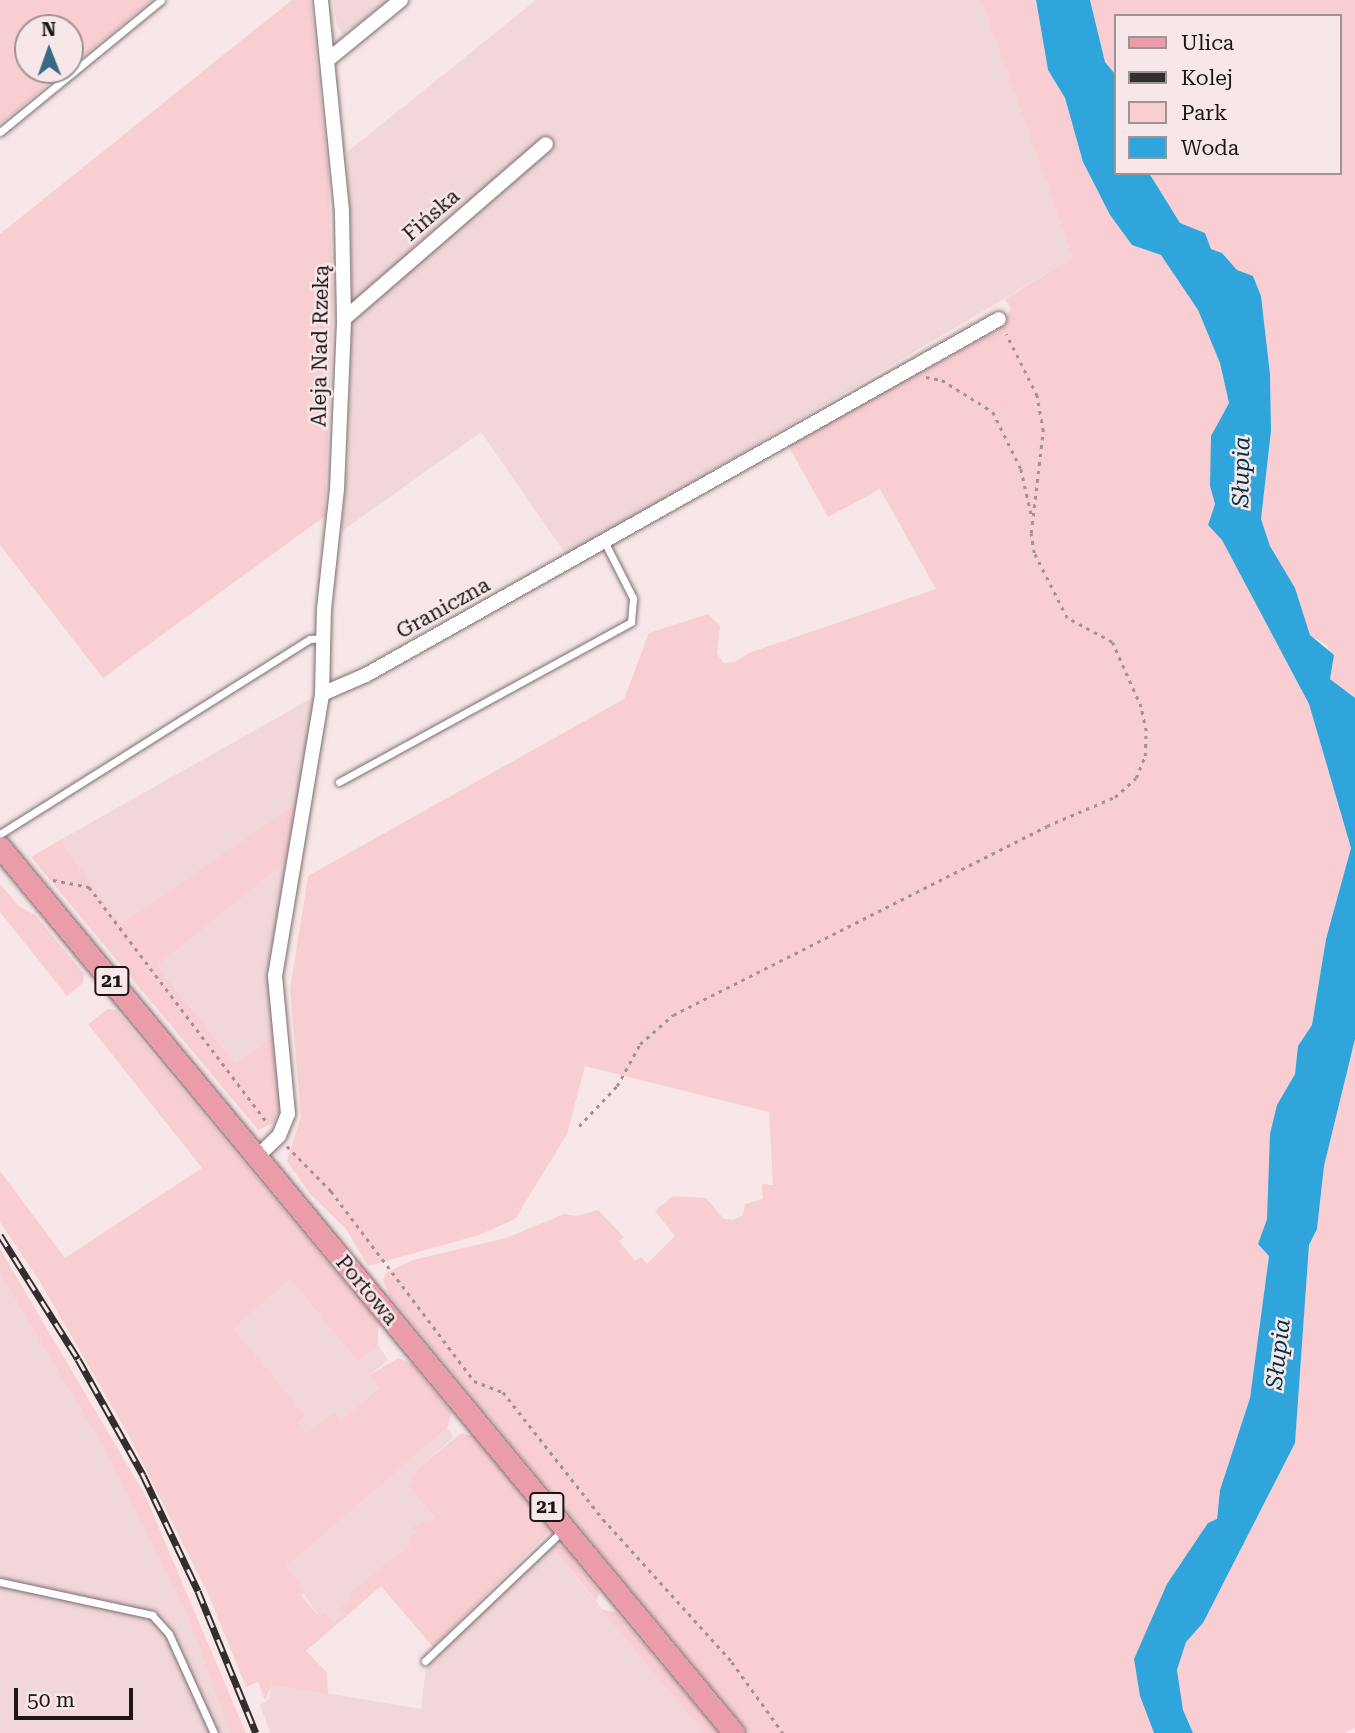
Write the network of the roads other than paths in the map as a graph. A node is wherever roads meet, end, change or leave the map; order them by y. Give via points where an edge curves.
1 (161, 0) edge
2 (321, 0) edge
3 (401, 0) edge
4 (329, 59) junction
5 (0, 132) edge
6 (546, 144) dead end
7 (344, 318) junction
8 (999, 319) road end
9 (604, 541) junction
10 (326, 638) junction
11 (322, 694) junction
12 (339, 782) dead end
13 (0, 834) edge
14 (0, 847) edge
15 (257, 1157) junction
16 (565, 1529) junction
17 (0, 1582) edge
18 (425, 1661) dead end
19 (214, 1733) edge
20 (734, 1733) edge

1 - 5 lane
2 - 4 street, Aleja Nad Rzeką
3 - 4 street
4 - 7 street, Aleja Nad Rzeką via 342,211
6 - 7 street, Fińska
7 - 10 street, Aleja Nad Rzeką via 337,489 324,609
8 - 9 street, Graniczna
9 - 11 street, Graniczna via 366,676
9 - 12 lane via 633,598 631,622
10 - 11 street, Aleja Nad Rzeką
10 - 13 lane via 310,639
11 - 15 street via 275,976 288,1102 279,1136
14 - 15 main road, Portowa / 21
15 - 16 main road, Portowa / 21
16 - 18 lane
16 - 20 main road, Portowa / 21
17 - 19 lane via 152,1615 169,1634

